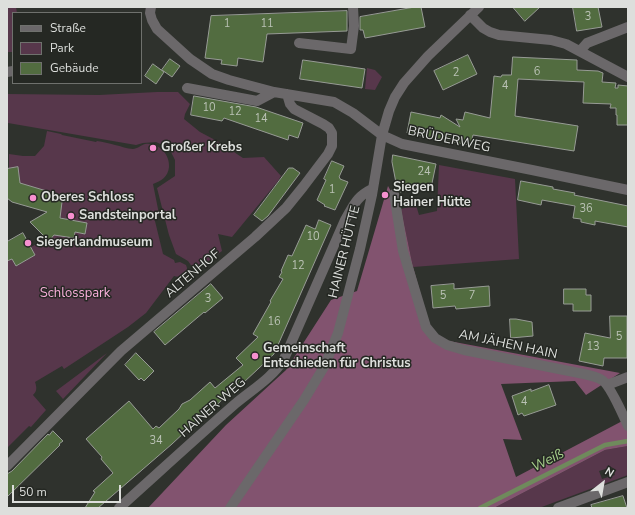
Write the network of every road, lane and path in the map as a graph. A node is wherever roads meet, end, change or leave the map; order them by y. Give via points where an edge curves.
1 (141, 7) edge
2 (151, 7) edge
3 (353, 7) edge
4 (479, 7) edge
5 (468, 11) edge
6 (628, 27) edge
7 (299, 43) dead end
8 (580, 51) junction
9 (628, 77) edge
10 (187, 88) dead end
11 (274, 92) junction
12 (287, 94) junction
13 (382, 135) junction
14 (372, 188) junction
15 (628, 190) edge
16 (394, 194) dead end
17 (628, 377) edge
18 (607, 385) junction
19 (628, 426) edge
20 (7, 466) edge
21 (628, 482) edge
22 (119, 508) edge
23 (230, 508) edge
24 (558, 508) edge

1 - 2 street
2 - 11 street, BRÜDERWEG via 150,13 157,29 190,59 212,74
3 - 7 street via 351,48
4 - 5 street, HAINER HÜTTE
5 - 8 street via 490,32 551,40
5 - 13 street, HAINER HÜTTE via 459,25 404,83 388,111
6 - 8 street via 587,43
8 - 9 street
10 - 11 street via 257,101
11 - 12 street, BRÜDERWEG
12 - 13 street, BRÜDERWEG via 334,102
12 - 20 street, ALTENHOF via 294,109 329,128 332,133 332,146 328,154 281,213 121,352
13 - 14 street, HAINER HÜTTE
13 - 15 street, BRÜDERWEG via 402,144
14 - 22 street, HAINER WEG via 355,202 345,220 278,368
14 - 23 street, HAINER HÜTTE via 360,249 338,333 324,367
16 - 18 street, AM JÄHEN HAIN via 402,251 426,327 435,338 464,350 584,374 602,379
17 - 18 street
18 - 19 street
21 - 24 street

